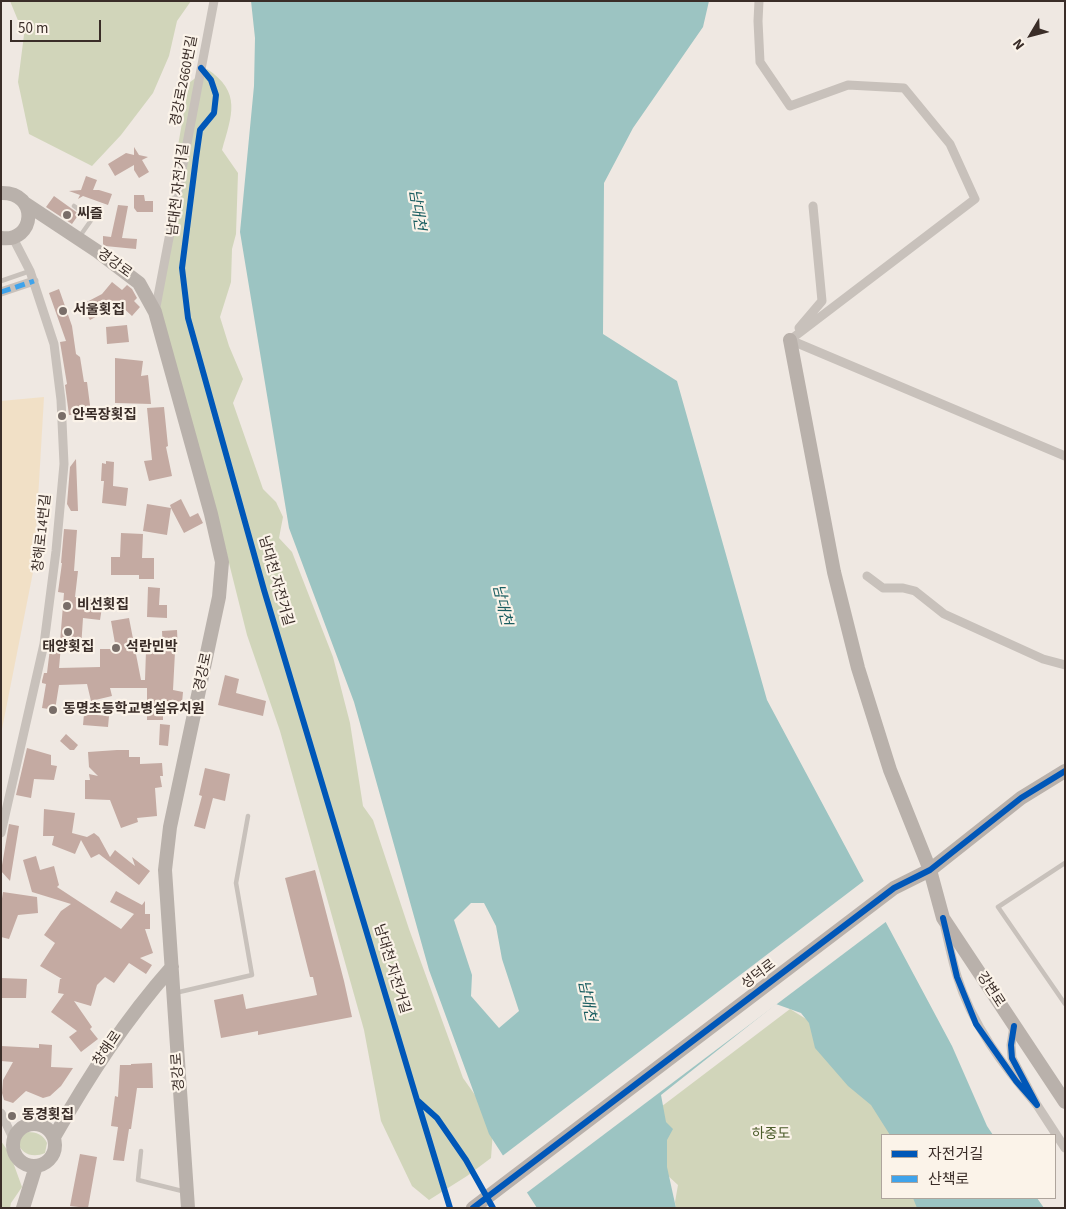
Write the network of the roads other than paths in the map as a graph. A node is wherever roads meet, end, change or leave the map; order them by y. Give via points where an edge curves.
1 (214, 1) edge
2 (759, 1) edge
3 (1, 193) edge
4 (26, 204) junction
5 (74, 206) dead end
6 (813, 206) dead end
7 (7, 238) edge
8 (77, 239) junction
9 (30, 271) junction
10 (1, 281) edge
11 (34, 281) junction
12 (1, 292) edge
13 (155, 312) junction
14 (790, 340) junction
15 (1065, 456) edge
16 (867, 576) dead end
17 (1065, 665) edge
18 (1065, 771) edge
19 (248, 816) dead end
20 (1, 833) edge
21 (1065, 863) edge
22 (930, 870) junction
23 (943, 918) junction
24 (172, 967) junction
25 (174, 994) junction
26 (1065, 1004) edge
27 (1014, 1026) junction
28 (1065, 1102) edge
29 (1036, 1105) junction
30 (1, 1113) edge
31 (1056, 1134) edge
32 (1056, 1135) edge
33 (54, 1136) junction
34 (14, 1138) junction
35 (1065, 1148) edge
36 (141, 1151) dead end
37 (36, 1166) junction
38 (187, 1192) junction
39 (23, 1208) edge
40 (188, 1208) edge
41 (473, 1208) edge

1 - 13 street, 경강로2660번길
2 - 14 street via 760,62 790,106 848,84 904,88 950,144 975,200
3 - 4 street, 경강로 via 15,194
4 - 7 street via 29,212 26,228 20,234
4 - 8 street, 경강로
5 - 8 lane via 92,218
6 - 14 street via 822,301
7 - 9 street, 창해로14번길
8 - 13 street, 경강로 via 138,282
9 - 10 lane
9 - 11 street, 창해로14번길
11 - 12 street
11 - 20 street, 창해로14번길 via 54,344 64,464 44,644
13 - 24 street, 경강로 via 212,514 222,562 210,639 170,827 165,870
14 - 15 street
14 - 22 street, 강변로 via 834,572 858,668 890,770
16 - 17 street via 883,588 915,591 944,614 1044,659
18 - 22 street, 성덕로 via 1021,798
19 - 25 lane via 236,883 252,975
21 - 26 lane via 998,907
22 - 23 street, 강변로
22 - 41 street, 성덕로 via 894,888
23 - 27 street, 강변로
23 - 29 street via 957,976 976,1024
24 - 25 street, 경강로
24 - 33 street, 창해로 via 142,1000
25 - 38 street, 경강로
27 - 28 street, 강변로
27 - 29 street via 1012,1058
29 - 31 street
30 - 34 street
32 - 35 street
33 - 34 street via 45,1127 33,1123 21,1128
33 - 37 street via 54,1153 47,1162
34 - 37 street via 16,1156 24,1164
36 - 38 lane via 138,1180
37 - 39 street
38 - 40 street, 경강로

